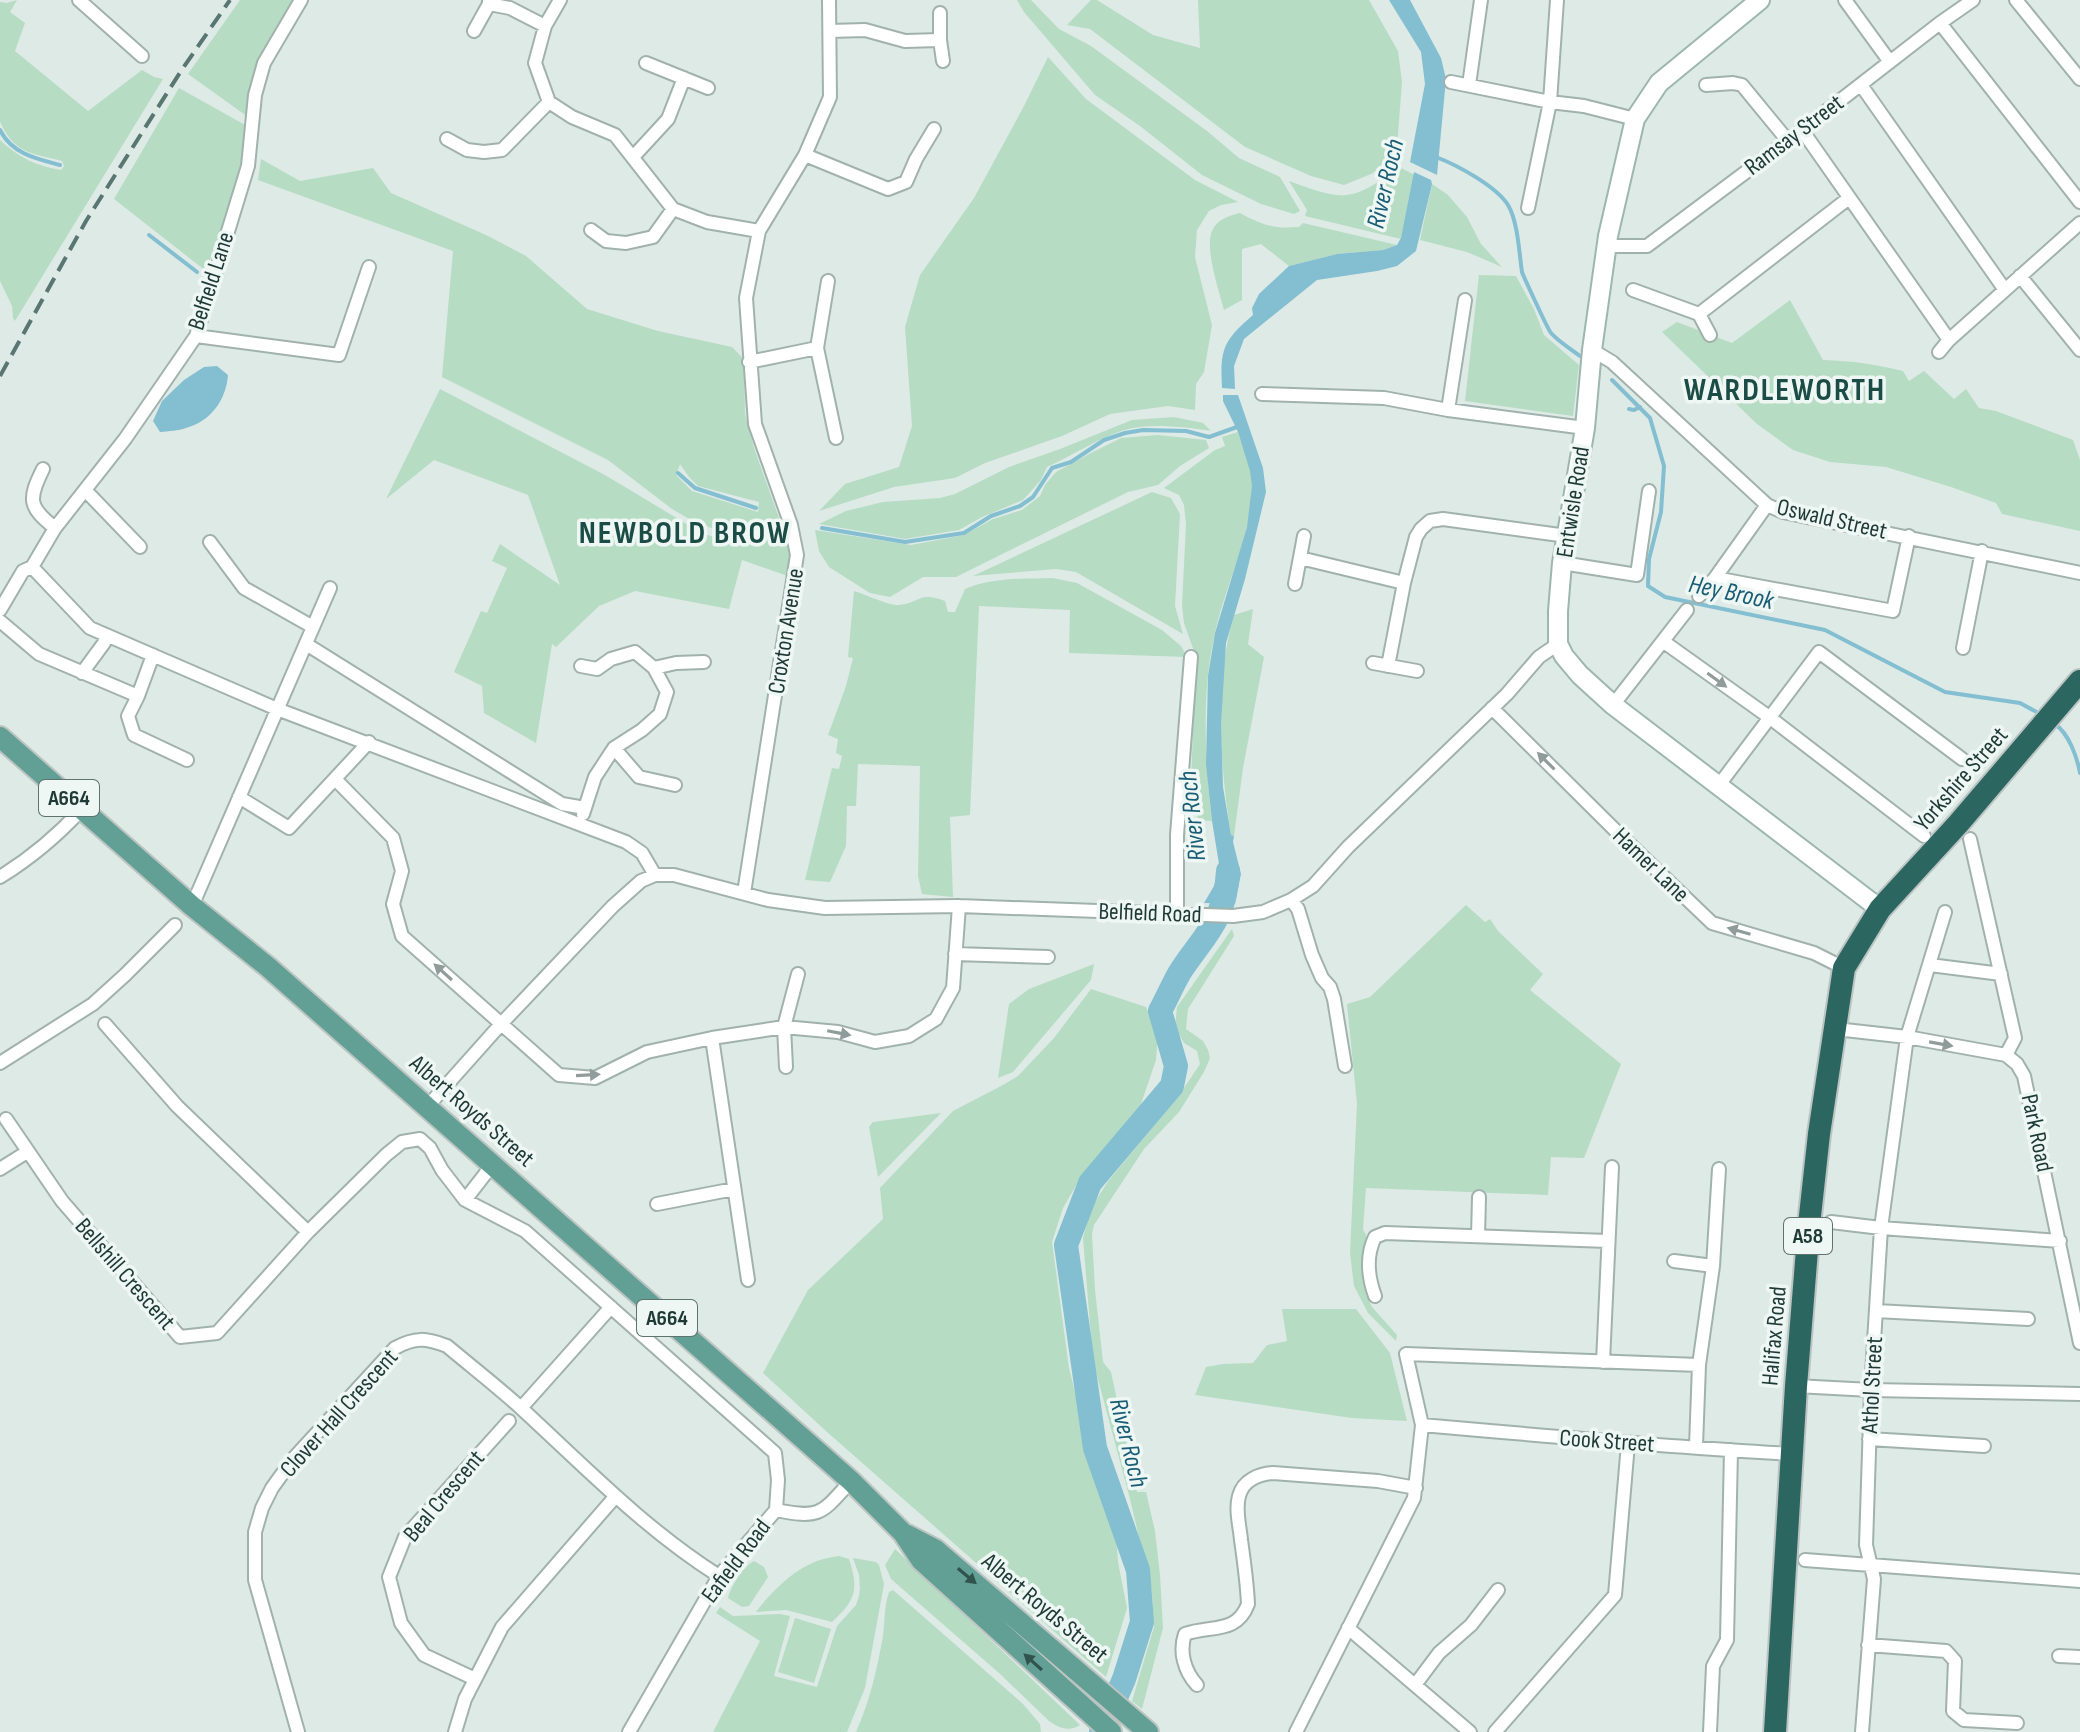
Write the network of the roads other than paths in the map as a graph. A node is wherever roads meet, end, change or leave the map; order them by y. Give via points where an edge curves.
1 (79, 0) edge
2 (301, 0) edge
3 (560, 0) edge
4 (829, 0) edge
5 (1481, 0) edge
6 (1557, 0) edge
7 (1760, 0) edge
8 (1845, 0) edge
9 (1973, 0) edge
10 (2016, 0) edge
11 (489, 2) edge
12 (940, 13) dead end
13 (1940, 23) junction
14 (545, 26) junction
15 (474, 31) dead end
16 (830, 31) junction
17 (940, 40) junction
18 (142, 56) dead end
19 (2080, 56) edge
20 (943, 61) dead end
21 (1890, 62) junction
22 (646, 63) dead end
23 (2069, 65) junction
24 (684, 78) junction
25 (2080, 79) edge
26 (1451, 82) dead end
27 (1469, 85) junction
28 (1706, 85) dead end
29 (1861, 85) junction
30 (708, 88) dead end
31 (549, 102) junction
32 (1550, 102) junction
33 (1635, 119) junction
34 (934, 129) dead end
35 (1802, 130) junction
36 (447, 139) dead end
37 (1788, 141) junction
38 (805, 155) junction
39 (633, 157) junction
40 (1849, 198) junction
41 (2080, 202) edge
42 (1528, 208) dead end
43 (673, 209) junction
44 (2080, 223) edge
45 (591, 230) dead end
46 (759, 231) junction
47 (1606, 246) junction
48 (369, 267) dead end
49 (2020, 276) junction
50 (828, 281) dead end
51 (1633, 290) dead end
52 (2005, 290) junction
53 (1465, 300) dead end
54 (1699, 314) junction
55 (1710, 335) dead end
56 (196, 336) junction
57 (1949, 340) junction
58 (2079, 347) edge
59 (817, 348) junction
60 (1592, 350) junction
61 (1939, 352) dead end
62 (749, 362) junction
63 (1262, 394) dead end
64 (1448, 410) junction
65 (1585, 428) junction
66 (836, 438) dead end
67 (43, 469) dead end
68 (85, 490) junction
69 (1649, 491) dead end
70 (1767, 505) junction
71 (55, 528) junction
72 (1304, 536) dead end
73 (1567, 536) junction
74 (1909, 536) junction
75 (210, 542) dead end
76 (140, 547) dead end
77 (1982, 551) junction
78 (1300, 558) junction
79 (1562, 563) junction
80 (32, 567) junction
81 (2080, 573) edge
82 (1715, 578) junction
83 (1404, 583) junction
84 (1295, 584) dead end
85 (330, 588) dead end
86 (1699, 596) dead end
87 (0, 610) edge
88 (1687, 610) dead end
89 (0, 621) edge
90 (313, 627) junction
91 (106, 635) junction
92 (1664, 642) junction
93 (306, 644) junction
94 (1558, 644) junction
95 (1963, 648) dead end
96 (153, 655) junction
97 (1191, 657) dead end
98 (704, 662) dead end
99 (1373, 663) dead end
100 (581, 666) dead end
101 (1388, 666) junction
102 (654, 668) junction
103 (1417, 671) dead end
104 (82, 673) junction
105 (2078, 683) edge
106 (138, 696) junction
107 (1613, 705) junction
108 (1492, 708) junction
109 (277, 709) junction
110 (1769, 717) junction
111 (0, 737) edge
112 (369, 742) junction
113 (614, 748) junction
114 (1962, 759) dead end
115 (187, 760) dead end
116 (335, 779) junction
117 (675, 785) dead end
118 (1719, 785) junction
119 (239, 797) junction
120 (585, 808) junction
121 (82, 809) junction
122 (580, 824) junction
123 (1924, 836) dead end
124 (1970, 839) dead end
125 (655, 875) junction
126 (0, 877) edge
127 (744, 893) junction
128 (1291, 900) junction
129 (192, 906) junction
130 (959, 906) junction
131 (1880, 909) junction
132 (1945, 912) dead end
133 (1177, 914) junction
134 (175, 925) dead end
135 (955, 954) junction
136 (1048, 957) dead end
137 (1930, 965) junction
138 (1844, 968) junction
139 (798, 974) dead end
140 (2001, 974) junction
141 (105, 1024) dead end
142 (501, 1024) junction
143 (784, 1027) junction
144 (1836, 1029) junction
145 (1907, 1037) junction
146 (712, 1038) junction
147 (2006, 1055) junction
148 (0, 1063) edge
149 (1345, 1066) dead end
150 (786, 1067) dead end
151 (427, 1107) junction
152 (6, 1119) dead end
153 (27, 1152) junction
154 (493, 1164) junction
155 (1612, 1167) dead end
156 (0, 1169) edge
157 (1719, 1169) dead end
158 (734, 1189) junction
159 (1479, 1197) dead end
160 (465, 1200) junction
161 (657, 1204) dead end
162 (1831, 1222) dead end
163 (1881, 1228) junction
164 (308, 1232) junction
165 (1478, 1236) junction
166 (1608, 1241) junction
167 (2060, 1241) junction
168 (1674, 1261) dead end
169 (1713, 1266) junction
170 (748, 1280) dead end
171 (1375, 1296) dead end
172 (611, 1307) junction
173 (1876, 1311) junction
174 (2028, 1319) dead end
175 (2080, 1343) edge
176 (1603, 1362) junction
177 (1699, 1365) junction
178 (1796, 1386) junction
179 (1871, 1390) junction
180 (2080, 1394) edge
181 (521, 1408) junction
182 (509, 1421) dead end
183 (1422, 1425) junction
184 (1869, 1439) junction
185 (1628, 1444) junction
186 (1696, 1446) junction
187 (1984, 1446) dead end
188 (1731, 1450) junction
189 (1792, 1454) junction
190 (851, 1481) junction
191 (1416, 1488) junction
192 (615, 1497) junction
193 (776, 1510) junction
194 (903, 1533) junction
195 (1805, 1560) dead end
196 (1870, 1564) junction
197 (719, 1576) junction
198 (2080, 1581) edge
199 (1498, 1590) dead end
200 (1348, 1628) junction
201 (1868, 1645) junction
202 (2059, 1656) dead end
203 (2080, 1657) edge
204 (475, 1679) junction
205 (1197, 1685) dead end
206 (1415, 1685) junction
207 (2017, 1723) dead end
208 (1143, 1728) edge
209 (298, 1732) edge
210 (455, 1732) edge
211 (629, 1732) edge
212 (1111, 1732) edge
213 (1296, 1732) edge
214 (1470, 1732) edge
215 (1495, 1732) edge
216 (1710, 1732) edge
217 (1775, 1732) edge
218 (1862, 1732) edge

1 - 18 street
2 - 56 street, Belfield Lane via 264,63 248,166
3 - 14 street
4 - 16 street, Croxton Avenue
5 - 27 street
6 - 32 street
7 - 33 main road, Entwisle Road via 1659,83
8 - 21 street
9 - 13 street, Ramsay Street
10 - 23 street
11 - 14 street
11 - 15 street
12 - 17 street
13 - 21 street, Ramsay Street
13 - 41 street
14 - 31 street via 535,63
16 - 17 street
16 - 38 street, Croxton Avenue via 830,97
17 - 20 street
19 - 23 street
21 - 29 street, Ramsay Street
22 - 24 street
23 - 25 street
24 - 30 street
24 - 39 street via 668,119
26 - 27 street
27 - 32 street
28 - 37 street via 1742,85
29 - 35 street, Ramsay Street
29 - 52 street
31 - 36 street via 502,150 467,150
31 - 39 street via 615,135
32 - 33 street
32 - 42 street
33 - 47 main road, Entwisle Road
34 - 38 street via 906,182 888,189
35 - 37 street, Ramsay Street
35 - 40 street
37 - 47 street, Ramsay Street via 1647,246
38 - 46 street, Croxton Avenue
39 - 43 street
40 - 54 street
40 - 57 street
43 - 45 street via 653,237 606,241
43 - 46 street via 707,222
44 - 49 street
46 - 62 street, Croxton Avenue via 746,298
47 - 60 main road, Entwisle Road
48 - 56 street via 339,355
49 - 52 street
49 - 58 street
50 - 59 street
51 - 54 street
52 - 57 street
53 - 64 street
54 - 55 street
56 - 68 street, Belfield Lane
57 - 61 street
59 - 62 street
59 - 66 street
60 - 65 main road, Entwisle Road
60 - 70 street, Oswald Street via 1612,362
62 - 127 street, Croxton Avenue via 755,424 797,555
63 - 64 street via 1384,398
64 - 65 street
65 - 73 main road, Entwisle Road
67 - 71 street via 32,490 33,504
68 - 71 street, Belfield Lane
68 - 76 street
69 - 79 street via 1637,575
70 - 74 street, Oswald Street
70 - 82 street
71 - 80 street, Belfield Lane
72 - 78 street
73 - 79 main road, Entwisle Road
73 - 83 street via 1430,521 1416,537
74 - 77 street, Oswald Street
74 - 82 street via 1893,611
75 - 90 street via 244,588
77 - 81 street, Oswald Street
77 - 95 street
78 - 83 street
78 - 84 street
79 - 94 main road, Entwisle Road
80 - 87 street, Belfield Lane via 23,571
80 - 91 street via 90,628
82 - 86 street
83 - 101 street
85 - 90 street
88 - 92 street
89 - 104 street via 39,654
90 - 93 street
91 - 96 street
91 - 104 street
92 - 107 street
92 -> 110 street
93 - 109 street
93 - 120 street via 562,804
94 - 107 main road via 1580,675
94 - 108 street, Belfield Road
96 - 106 street
96 - 109 street
97 - 133 street via 1177,835
98 - 102 street
99 - 101 street
100 - 102 street via 597,669 635,652
101 - 103 street
102 - 113 street via 667,692 660,714
104 - 106 street
105 - 131 highway, Yorkshire Street / A58
106 - 115 street via 128,716 134,735
107 - 118 main road
108 - 128 street, Belfield Road via 1313,886
138 -> 108 street, Hamer Lane via 1814,953 1712,923
109 - 112 street
109 - 119 street
110 - 114 street via 1819,652 1951,744
110 - 118 street
110 - 123 street
111 - 121 main road, Albert Royds Street / A664
112 - 116 street
112 - 122 street
113 - 117 street via 639,777
113 - 120 street via 595,777
116 - 119 street via 289,828
142 -> 116 street via 402,936 393,904 402,871 393,838
118 - 131 main road
119 - 129 street
120 - 122 street
121 - 126 street via 58,835
121 - 129 main road, Albert Royds Street / A664
122 - 125 street via 626,842 642,853
124 - 140 street
125 - 127 street, Belfield Road
125 - 142 street via 613,906
127 - 130 street, Belfield Road via 825,908
128 - 133 street, Belfield Road via 1263,912 1233,916
128 - 149 street via 1334,999
129 - 151 main road, Albert Royds Street / A664
130 - 133 street, Belfield Road
130 - 135 street
131 - 138 highway, Halifax Road / A58
132 - 137 street, Athol Street
134 - 148 street via 92,1005
135 - 136 street
143 -> 135 street via 875,1042 909,1036 936,1019 953,988
137 - 140 street
137 - 145 street, Athol Street
138 - 144 highway, Halifax Road / A58
139 - 143 street
140 - 147 street via 2015,1038
141 - 164 street via 177,1106
142 -> 146 street via 559,1075 595,1078 647,1052
142 - 151 street
143 - 146 street
143 - 150 street
144 - 145 street
144 - 178 highway, Halifax Road / A58 via 1819,1134
145 -> 147 street
145 - 163 street, Athol Street
146 - 158 street
147 - 167 street, Park Road via 2024,1076
151 - 154 main road, Albert Royds Street / A664
152 - 153 street, Bellshill Crescent
153 - 156 street
153 - 164 street, Bellshill Crescent via 62,1201 180,1337 217,1333
154 - 160 street
154 - 190 main road, Albert Royds Street / A664
155 - 166 street
157 - 169 street
158 - 161 street
158 - 170 street
159 - 165 street
160 - 164 street, Bellshill Crescent via 425,1143 402,1142
160 - 172 street via 525,1231
162 - 163 street
163 - 167 street
163 - 173 street, Athol Street
165 - 166 street
165 - 171 street via 1375,1237 1370,1276
166 - 176 street
167 - 175 street, Park Road
168 - 169 street
169 - 177 street
172 - 181 street
172 - 193 street via 775,1453
173 - 174 street
173 - 179 street, Athol Street
176 - 177 street
176 - 183 street via 1406,1354
177 - 186 street
178 - 179 street
178 - 189 highway, Halifax Road / A58
179 - 180 street
179 - 184 street, Athol Street
181 - 192 street, Clover Hall Crescent
181 - 209 street, Clover Hall Crescent via 447,1346 414,1339 395,1348 272,1488 255,1532 255,1580
182 - 204 street, Beal Crescent via 405,1537 389,1577 401,1623 424,1655
183 - 185 street, Cook Street
183 - 191 street
184 - 187 street
184 - 196 street, Athol Street
185 - 186 street, Cook Street
185 - 215 street via 1615,1595
186 - 188 street, Cook Street
188 - 189 street, Cook Street
188 - 216 street via 1727,1640 1713,1666
189 - 217 highway, Halifax Road / A58
190 - 193 street, Eafield Road via 817,1513
190 - 194 main road, Albert Royds Street / A664
191 - 200 street
191 - 205 street via 1273,1473 1261,1474 1243,1487 1238,1514 1248,1604 1237,1622 1185,1634 1186,1669
192 - 197 street, Clover Hall Crescent
192 - 204 street via 502,1627
193 - 197 street, Eafield Road
194 -> 208 main road, Albert Royds Street / A664 via 936,1550
212 -> 194 main road, Albert Royds Street / A664 via 921,1560
195 - 196 street
196 - 198 street
196 - 201 street, Athol Street via 1874,1579
197 - 211 street, Eafield Road
199 - 206 street
200 - 206 street
200 - 213 street
201 - 207 street via 1946,1651 1955,1661 1953,1711 1964,1720
201 - 218 street, Athol Street
202 - 203 street
204 - 210 street
206 - 214 street

